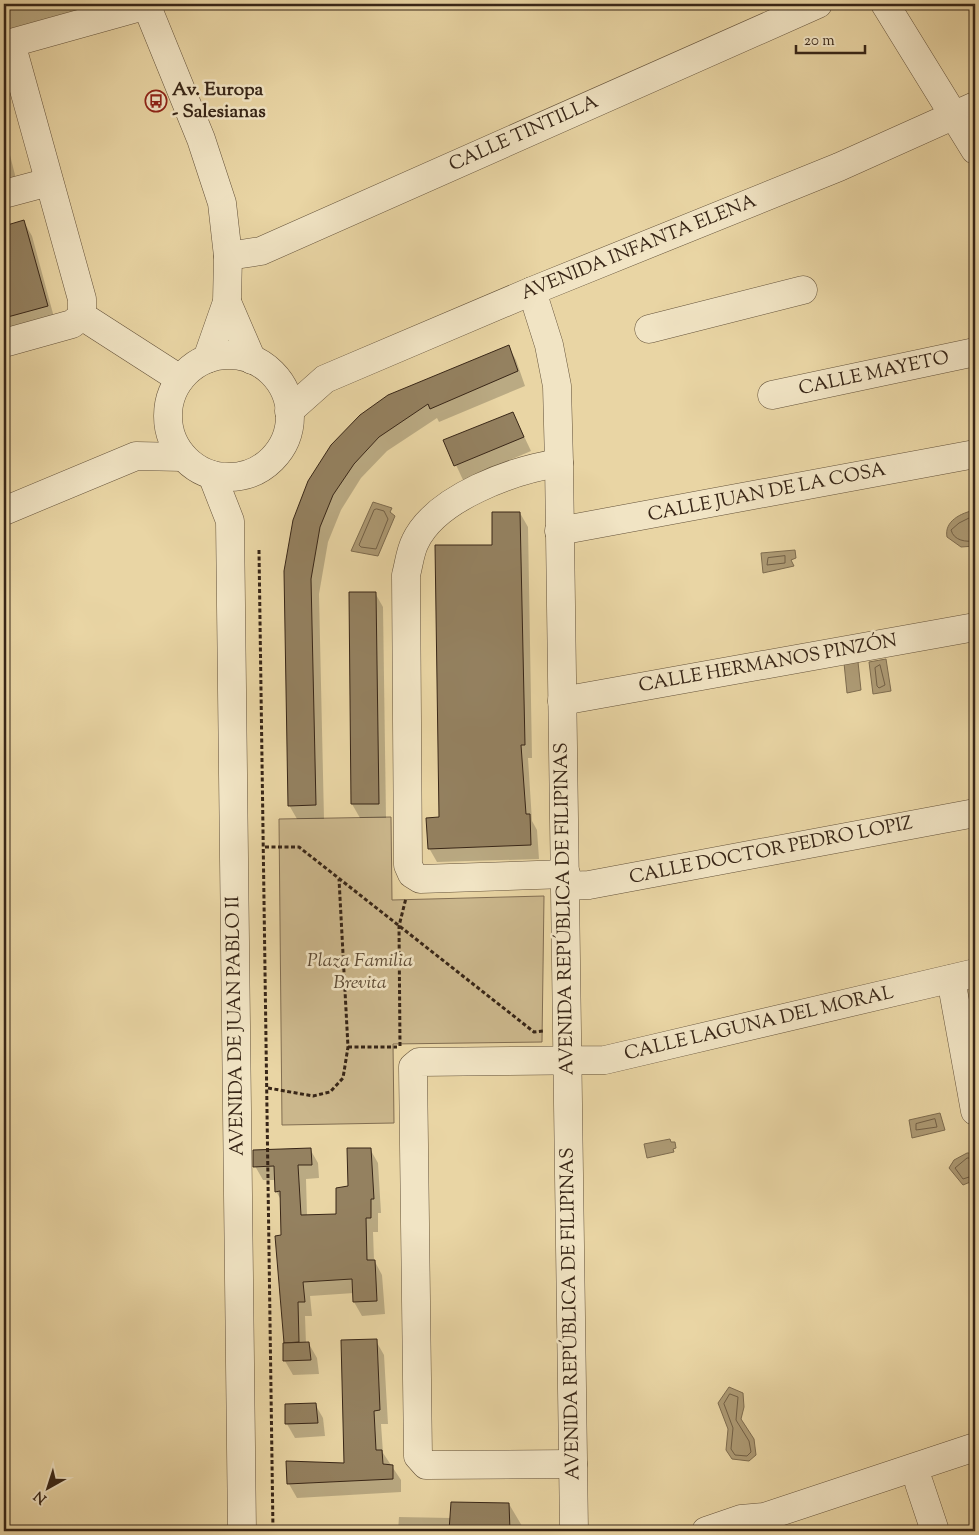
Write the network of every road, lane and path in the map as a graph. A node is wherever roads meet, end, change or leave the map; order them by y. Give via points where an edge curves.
1 (148, 4) edge
2 (818, 4) edge
3 (885, 4) edge
4 (7, 44) edge
5 (964, 110) edge
6 (975, 150) edge
7 (49, 182) junction
8 (4, 194) edge
9 (228, 256) junction
10 (804, 290) dead end
11 (532, 291) junction
12 (227, 302) junction
13 (82, 316) junction
14 (649, 329) dead end
15 (4, 343) edge
16 (975, 352) edge
17 (207, 359) junction
18 (252, 360) junction
19 (276, 378) junction
20 (180, 379) junction
21 (324, 379) junction
22 (772, 395) dead end
23 (289, 411) junction
24 (168, 423) junction
25 (975, 454) edge
26 (136, 456) junction
27 (183, 457) junction
28 (559, 463) junction
29 (254, 472) junction
30 (212, 475) junction
31 (4, 512) edge
32 (230, 521) junction
33 (559, 531) junction
34 (259, 550) dead end
35 (975, 627) edge
36 (562, 701) junction
37 (975, 813) edge
38 (265, 847) junction
39 (412, 874) junction
40 (339, 879) junction
41 (566, 880) junction
42 (399, 926) junction
43 (963, 976) edge
44 (566, 1029) junction
45 (348, 1047) junction
46 (406, 1057) junction
47 (566, 1060) junction
48 (268, 1088) junction
49 (975, 1111) edge
50 (975, 1447) edge
51 (574, 1464) junction
52 (919, 1483) dead end
53 (756, 1524) edge
54 (242, 1531) edge
55 (273, 1531) edge
56 (574, 1531) edge
57 (706, 1531) edge
58 (935, 1531) edge

1 - 4 street
1 - 9 street via 201,139 222,203
2 - 9 street, CALLE TINTILLA via 261,251
3 - 5 street
4 - 7 street
5 - 6 street
5 - 11 street, AVENIDA INFANTA ELENA via 839,167
7 - 8 street
7 - 13 street via 82,299
9 - 12 street
10 - 14 street
11 - 21 street, AVENIDA INFANTA ELENA
11 - 28 street, AVENIDA REPÚBLICA DE FILIPINAS via 549,345 557,386
12 - 17 street
12 - 18 street
13 - 15 street via 72,324
13 - 20 street
16 - 22 street, CALLE MAYETO
17 - 18 street via 222,355
17 - 20 street
18 - 19 street
19 - 21 street, AVENIDA INFANTA ELENA
19 - 23 street via 285,394
20 - 24 street via 169,404
21 - 23 street, AVENIDA INFANTA ELENA
23 - 29 street via 288,430 281,447 270,462
24 - 26 street
24 - 27 street via 173,441
25 - 33 street, CALLE JUAN DE LA COSA
26 - 27 street
26 - 31 street
27 - 30 street
28 - 33 street, AVENIDA REPÚBLICA DE FILIPINAS
28 - 39 street via 532,467 446,506 428,523 415,542 406,575 408,865
29 - 30 street via 226,477
29 - 32 street, AVENIDA DE JUAN PABLO II
30 - 32 street, AVENIDA DE JUAN PABLO II
32 - 54 street, AVENIDA DE JUAN PABLO II
33 - 36 street, AVENIDA REPÚBLICA DE FILIPINAS
34 - 38 path
35 - 36 street, CALLE HERMANOS PINZÓN
36 - 41 street, AVENIDA REPÚBLICA DE FILIPINAS
37 - 41 street, CALLE DOCTOR PEDRO LOPIZ via 589,885
38 - 40 path via 299,847
38 - 48 path
39 - 41 street, CALLE DOCTOR PEDRO LOPIZ via 420,880
39 - 42 path
40 - 42 path
40 - 45 path
41 - 44 street, AVENIDA REPÚBLICA DE FILIPINAS
42 - 44 path via 534,1032
42 - 46 path
43 - 47 street, CALLE LAGUNA DEL MORAL via 606,1060
43 - 49 street, CALLE LAGUNA DEL MORAL
44 - 47 street, AVENIDA REPÚBLICA DE FILIPINAS
45 - 46 path
45 - 48 path via 343,1078 330,1092 313,1096
46 - 47 street, CALLE LAGUNA DEL MORAL via 419,1062
46 - 51 street via 418,1456 426,1464
47 - 51 street, AVENIDA REPÚBLICA DE FILIPINAS
48 - 55 path
50 - 53 street
51 - 56 street, AVENIDA REPÚBLICA DE FILIPINAS
52 - 58 street
53 - 57 street via 740,1519

